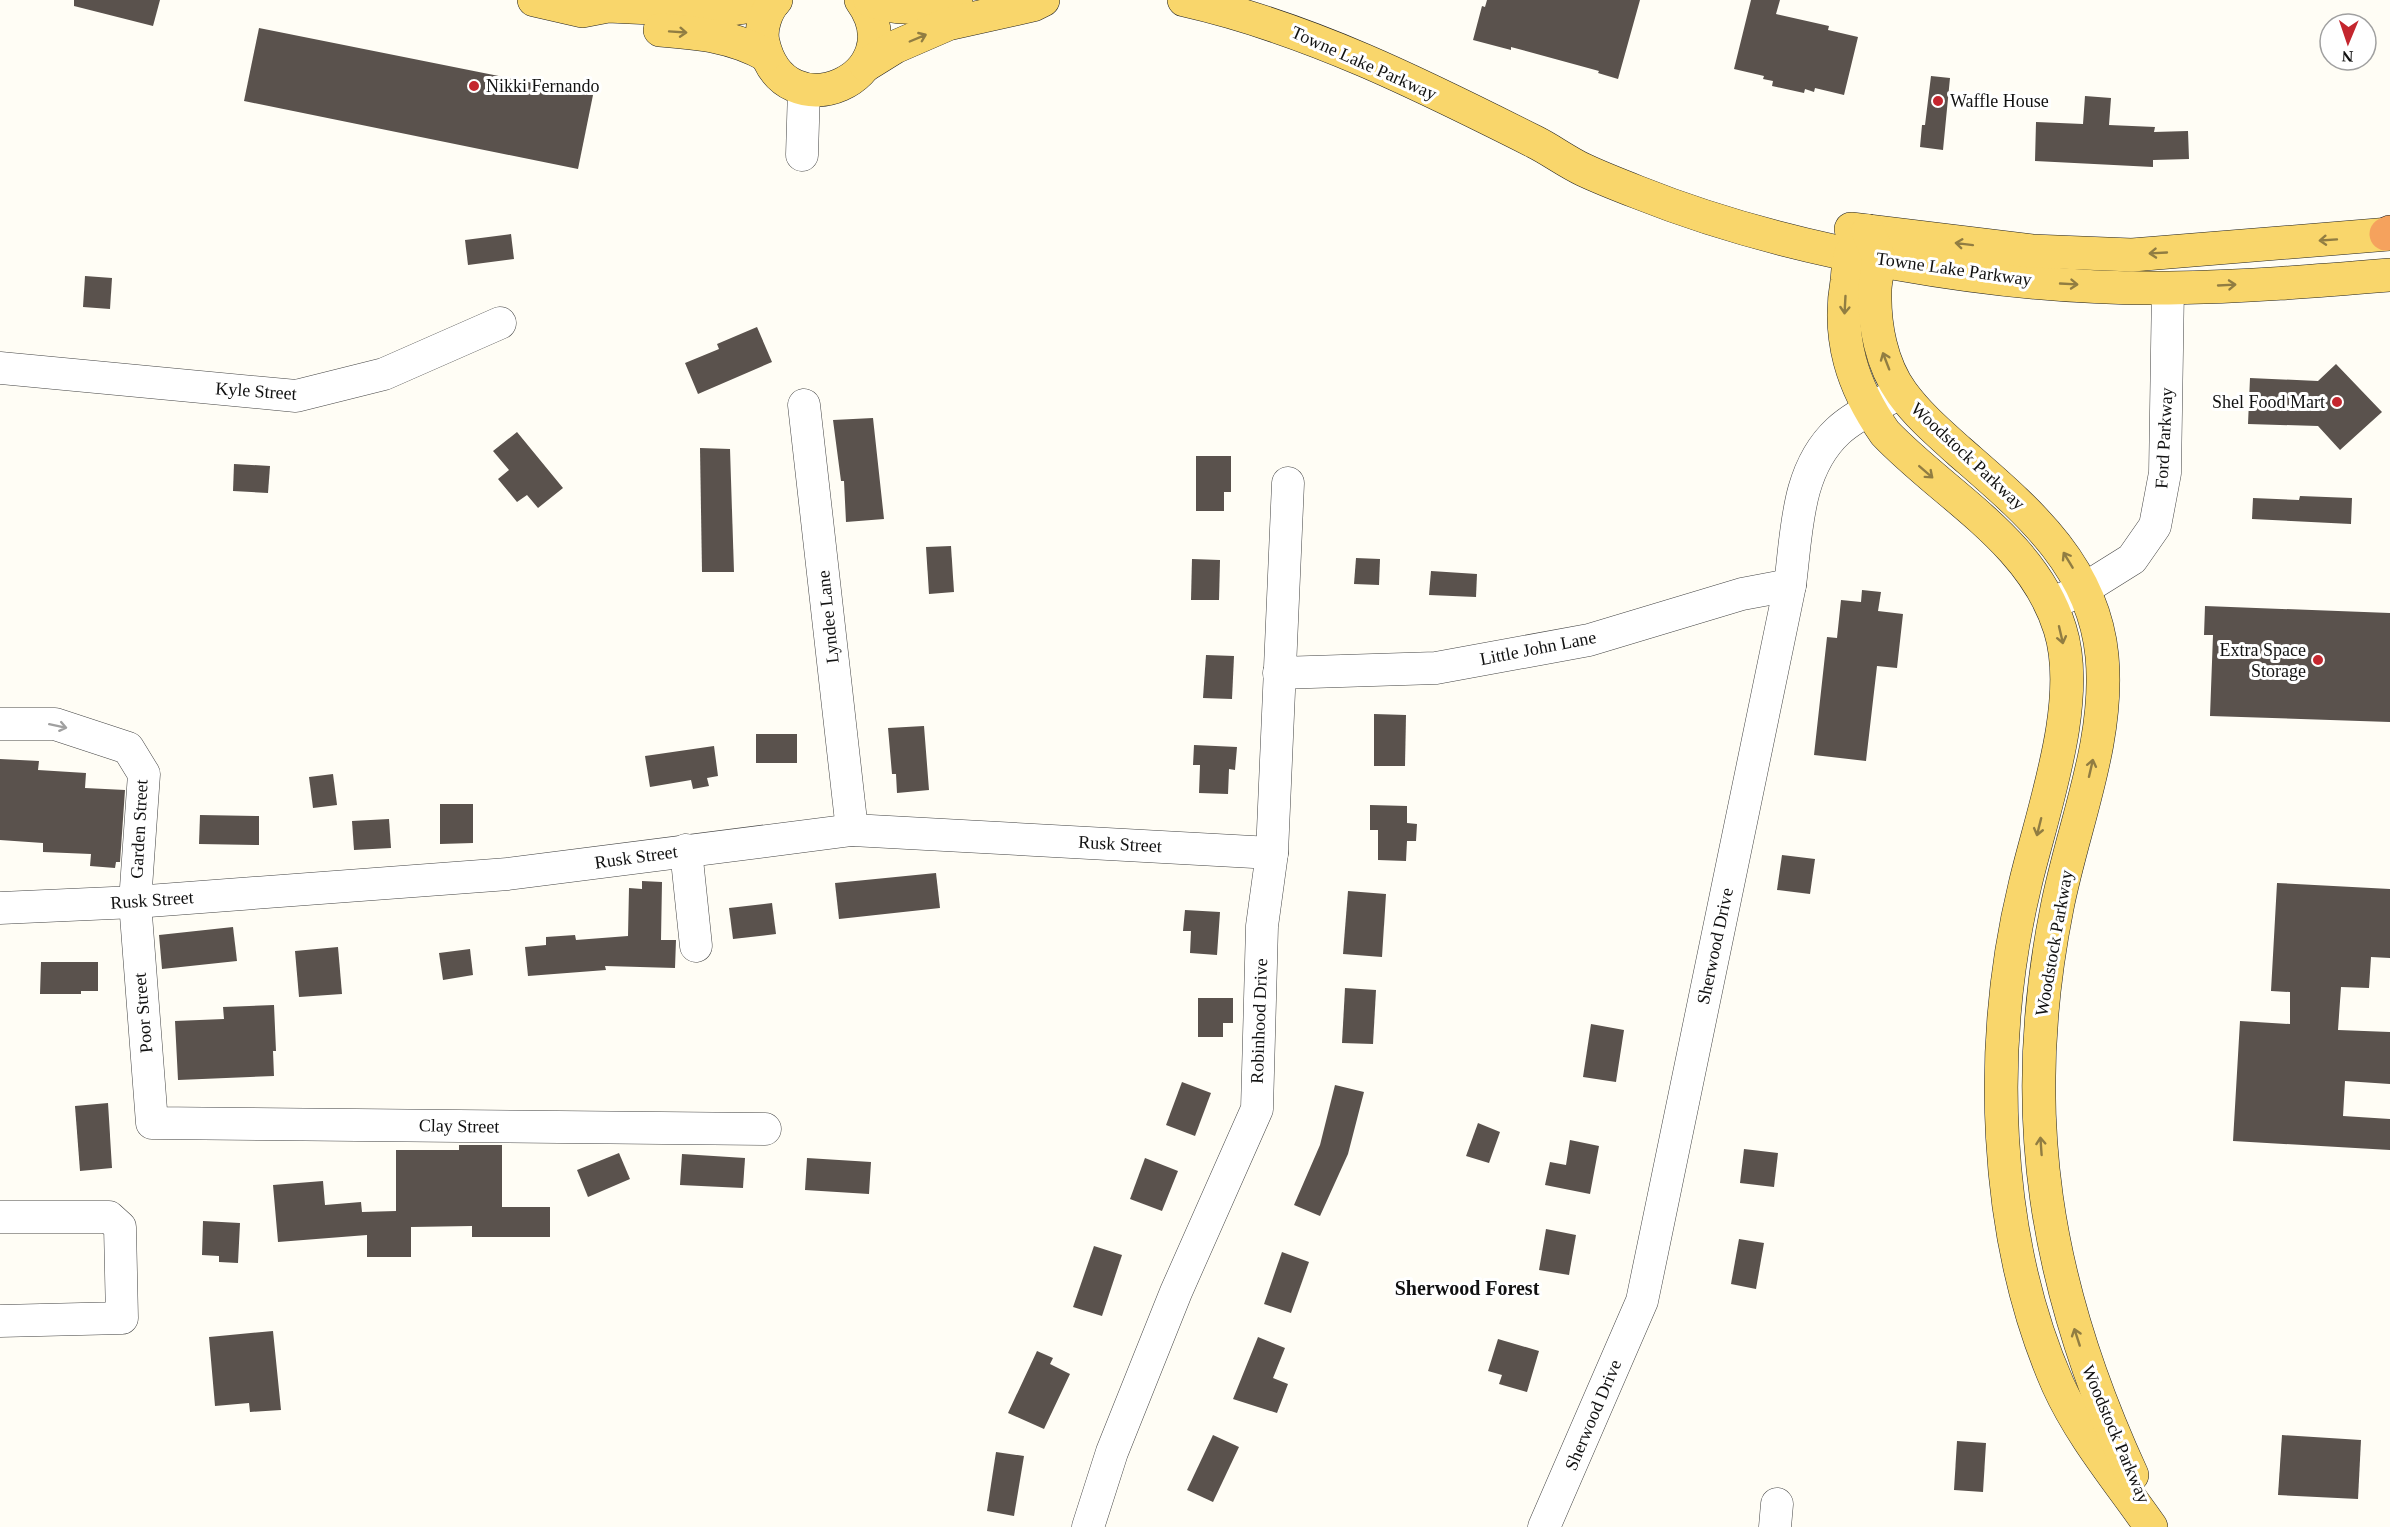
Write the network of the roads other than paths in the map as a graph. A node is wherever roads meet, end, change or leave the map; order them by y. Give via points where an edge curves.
1 (534, 0) edge
2 (861, 0) edge
3 (870, 0) edge
4 (956, 0) edge
5 (1043, 0) edge
6 (1184, 0) edge
7 (774, 2) edge
8 (582, 11) junction
9 (766, 55) junction
10 (866, 65) junction
11 (804, 89) junction
12 (802, 155) dead end
13 (2389, 233) edge
14 (1866, 248) junction
15 (1928, 267) junction
16 (2390, 275) edge
17 (2169, 288) junction
18 (500, 323) dead end
19 (1878, 328) junction
20 (0, 368) edge
21 (1901, 392) junction
22 (804, 405) dead end
23 (1870, 411) junction
24 (1288, 483) dead end
25 (1790, 585) junction
26 (2084, 589) junction
27 (2051, 604) junction
28 (1279, 673) junction
29 (0, 724) edge
30 (852, 830) junction
31 (686, 850) junction
32 (1272, 853) junction
33 (135, 902) junction
34 (0, 908) edge
35 (696, 946) dead end
36 (152, 1123) joint
37 (765, 1129) dead end
38 (0, 1217) edge
39 (0, 1321) edge
40 (1088, 1527) edge
41 (1544, 1527) edge
42 (2151, 1527) edge
43 (2156, 1527) edge

1 - 8 main road
2 - 10 main road via 874,30 873,49
3 - 4 main road via 889,8 920,8
10 -> 5 main road via 948,24
6 - 14 main road, Towne Lake Parkway via 1273,24 1330,45 1538,143
7 - 8 main road via 718,11 608,6
7 - 9 main road via 764,21
8 -> 9 main road via 599,24 711,34 743,42
9 - 11 main road via 775,71
10 - 11 main road via 839,87 822,91
11 - 12 street
13 -> 14 main road, Towne Lake Parkway via 2132,255
14 - 15 main road, Towne Lake Parkway
14 - 19 main road, Woodstock Parkway via 1875,287
14 -> 23 main road, Woodstock Parkway via 1844,303 1846,353
15 -> 17 main road, Towne Lake Parkway via 2063,284
15 - 19 main road via 1892,287
17 -> 16 main road, Towne Lake Parkway
17 - 26 street, Ford Parkway via 2165,473 2155,526 2132,559
18 - 20 street, Kyle Street via 384,374 296,396
21 -> 19 main road, Woodstock Parkway via 1881,349
21 - 23 street, Sherwood Drive
26 -> 21 main road, Woodstock Parkway via 2067,557 2046,530 1933,427
22 - 30 street, Lyndee Lane
23 - 25 street, Sherwood Drive via 1839,430 1819,454 1804,482
23 -> 27 main road, Woodstock Parkway via 1905,453 2017,553
24 - 28 street, Robinhood Drive
25 - 28 street, Little John Lane via 1742,594 1589,640 1436,668
25 - 41 street, Sherwood Drive via 1642,1301
26 - 27 street, Ford Parkway
43 -> 26 main road, Woodstock Parkway via 2102,1407 2074,1325 2060,1276 2043,1167 2038,1069 2040,1015 2059,896 2099,730 2102,692 2102,656 2096,621
27 -> 42 main road, Woodstock Parkway via 2061,631 2066,691 2063,724 2024,888 2007,981 2001,1069 2007,1183 2025,1284 2058,1386 2075,1418
28 - 32 street, Robinhood Drive
29 -> 33 street, Garden Street via 55,723 128,748 144,774
30 - 31 street, Rusk Street
30 - 32 street, Rusk Street
31 - 33 street, Rusk Street via 507,874
31 - 35 street
32 - 40 street, Robinhood Drive via 1262,926 1257,1109 1172,1303 1112,1452
33 - 34 street, Rusk Street
33 - 36 street, Poor Street
36 - 37 street, Clay Street
38 - 39 street via 109,1217 120,1227 122,1318

